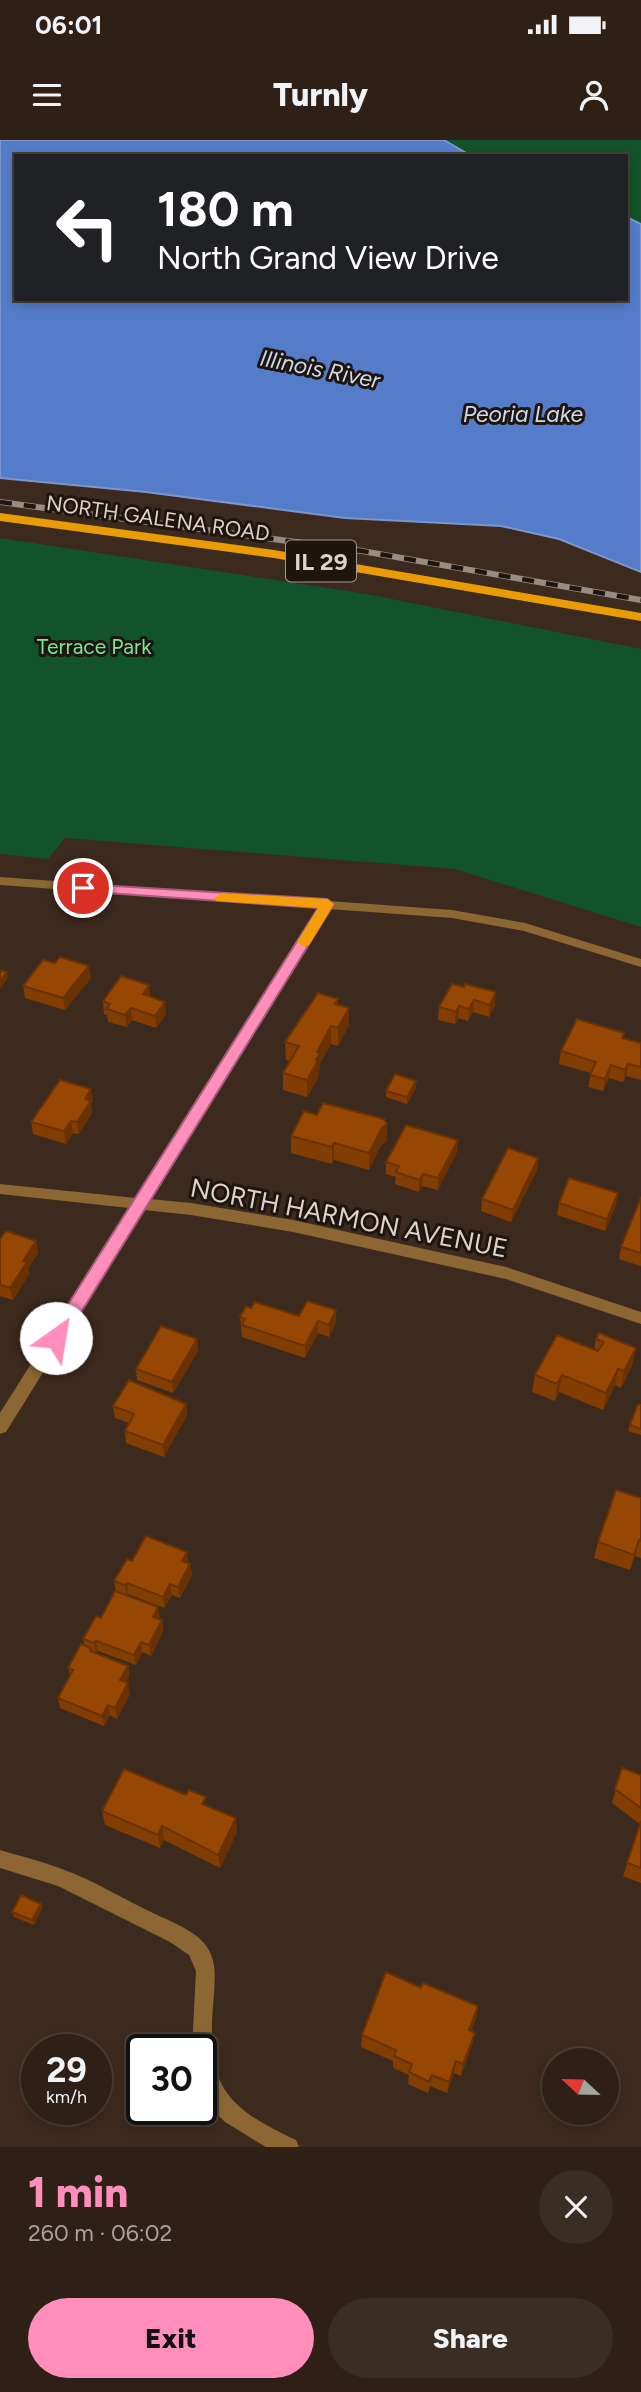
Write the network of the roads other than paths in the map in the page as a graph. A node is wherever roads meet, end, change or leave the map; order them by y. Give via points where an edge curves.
1 (0, 517) edge
2 (641, 617) edge
3 (0, 881) edge
4 (327, 904) junction
5 (641, 963) edge
6 (0, 1189) edge
7 (140, 1204) junction
8 (641, 1318) edge
9 (0, 1427) edge
10 (0, 1859) edge
11 (289, 2147) edge

1 - 2 main road, NORTH GALENA ROAD / IL 29 via 274,554
3 - 4 street
4 - 5 street via 491,920
4 - 7 street
6 - 7 street, NORTH HARMON AVENUE
7 - 8 street, NORTH HARMON AVENUE via 293,1226 476,1266
7 - 9 street
10 - 11 street via 67,1881 196,1948 206,1971 202,2032 212,2090 229,2114

